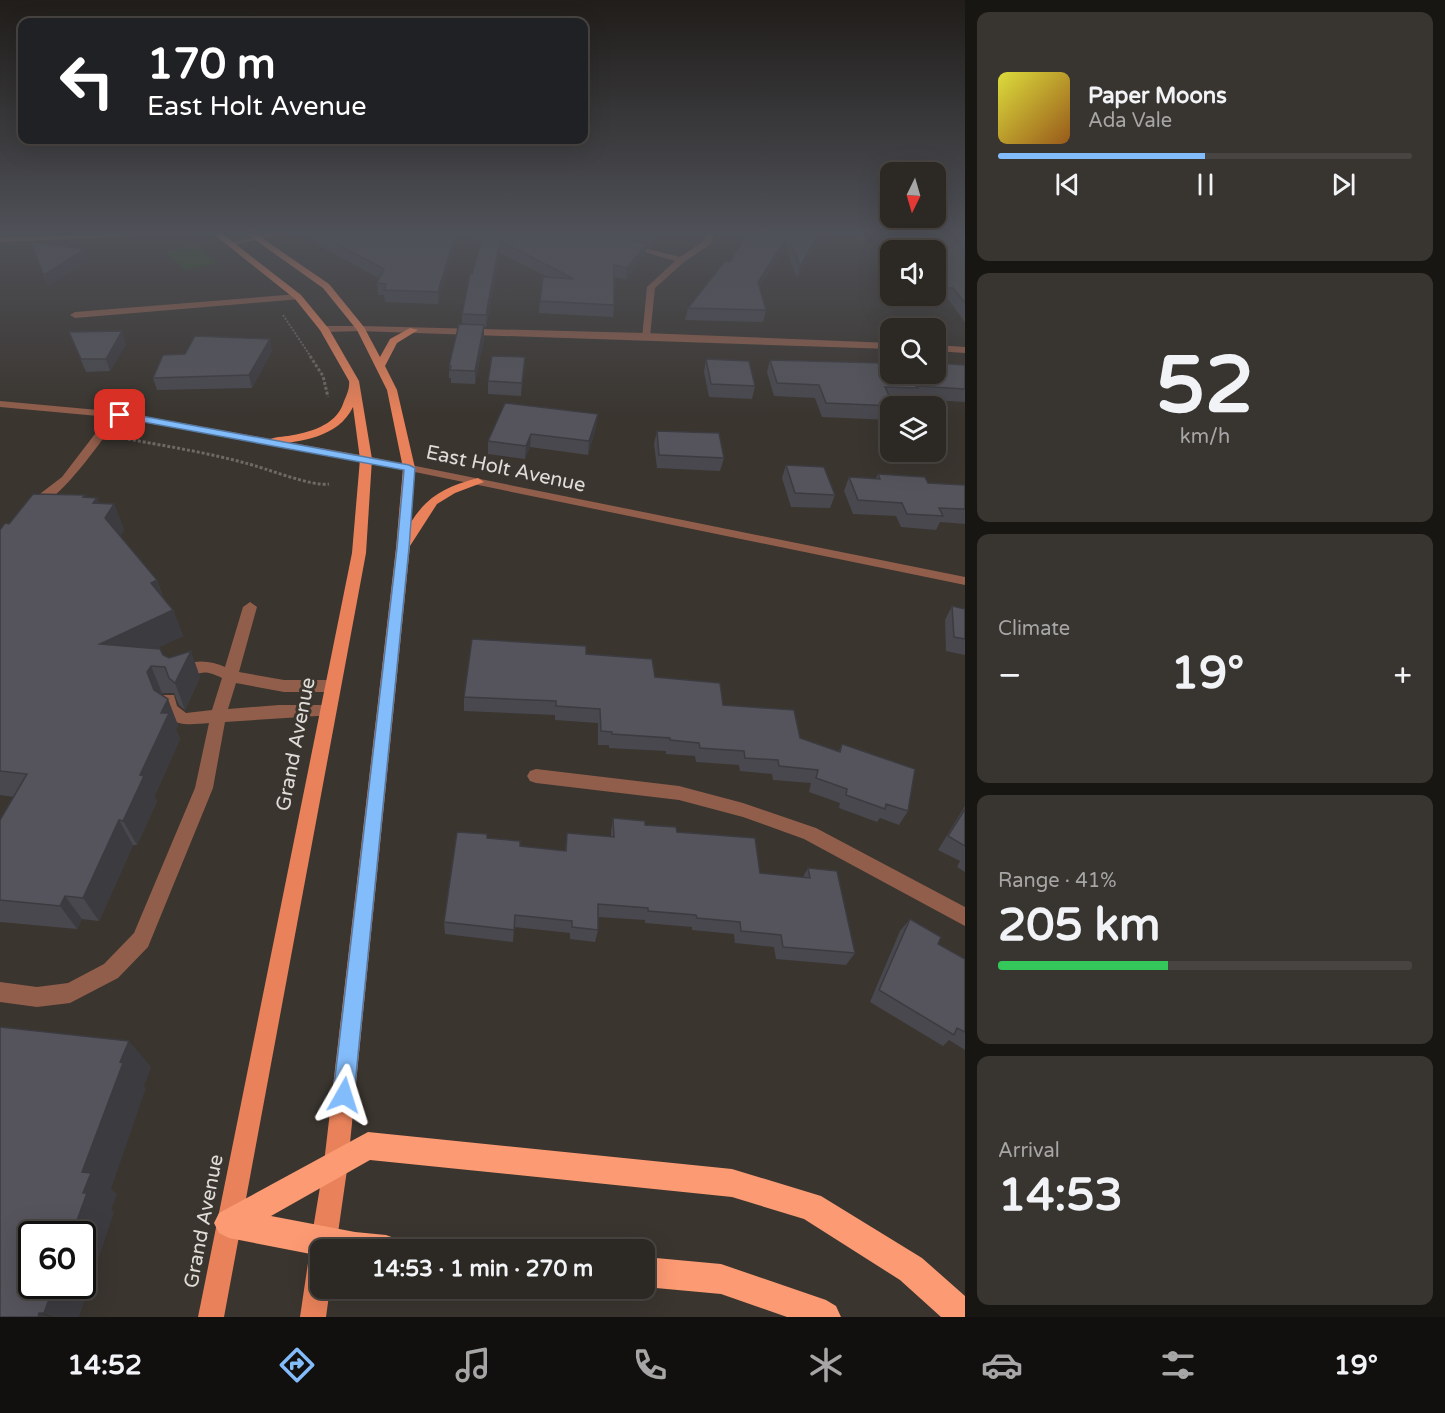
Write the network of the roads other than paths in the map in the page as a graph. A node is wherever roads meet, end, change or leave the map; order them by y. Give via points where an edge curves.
1 (294, 293) edge
2 (332, 293) edge
3 (650, 293) edge
4 (298, 297) junction
5 (75, 315) dead end
6 (324, 328) junction
7 (361, 329) junction
8 (412, 330) junction
9 (645, 336) junction
10 (880, 346) edge
11 (946, 349) edge
12 (965, 350) edge
13 (380, 366) junction
14 (355, 386) junction
15 (0, 404) edge
16 (115, 415) junction
17 (271, 442) junction
18 (366, 459) junction
19 (409, 468) junction
20 (478, 482) junction
21 (24, 512) edge
22 (403, 548) junction
23 (965, 582) edge
24 (250, 607) dead end
25 (180, 676) edge
26 (231, 676) junction
27 (332, 686) junction
28 (168, 699) edge
29 (327, 711) junction
30 (218, 717) junction
31 (536, 776) dead end
32 (965, 917) edge
33 (0, 992) edge
34 (336, 1163) junction
35 (229, 1222) junction
36 (325, 1239) edge
37 (310, 1247) edge
38 (655, 1273) edge
39 (316, 1299) edge
40 (211, 1317) edge
41 (313, 1317) edge
42 (825, 1317) edge
43 (965, 1317) edge

1 - 4 main road, Grand Avenue
2 - 7 main road
3 - 9 street
4 - 5 street
4 - 6 main road, Grand Avenue
6 - 7 street
6 - 14 main road, Grand Avenue
7 - 8 street
7 - 13 main road
8 - 9 street
8 - 13 main road via 393,341
9 - 10 street
11 - 12 street
13 - 19 main road via 392,390
14 - 17 main road via 345,413 329,427
14 - 18 main road, Grand Avenue
15 - 16 street, East Holt Avenue
16 - 17 street, East Holt Avenue
16 - 21 street via 66,480
17 - 18 street, East Holt Avenue
18 - 19 street, East Holt Avenue
18 - 27 main road, Grand Avenue via 358,553
19 - 20 street, East Holt Avenue
19 - 22 main road
20 - 22 main road via 440,494 421,514
20 - 23 street, East Holt Avenue
22 - 34 main road
24 - 26 street
25 - 26 street via 208,665
26 - 27 street via 284,686
26 - 30 street
27 - 29 main road, Grand Avenue
28 - 30 street via 170,709 183,719
29 - 30 street
29 - 35 main road, Grand Avenue
30 - 33 street via 204,788 141,940 111,971 70,993 37,997
31 - 32 street via 679,793 743,810 810,833
34 - 35 highway
34 - 36 main road
34 - 43 highway via 368,1146 732,1183 811,1206 911,1269
35 - 37 highway
35 - 40 main road, Grand Avenue
38 - 42 highway via 721,1279
39 - 41 main road

